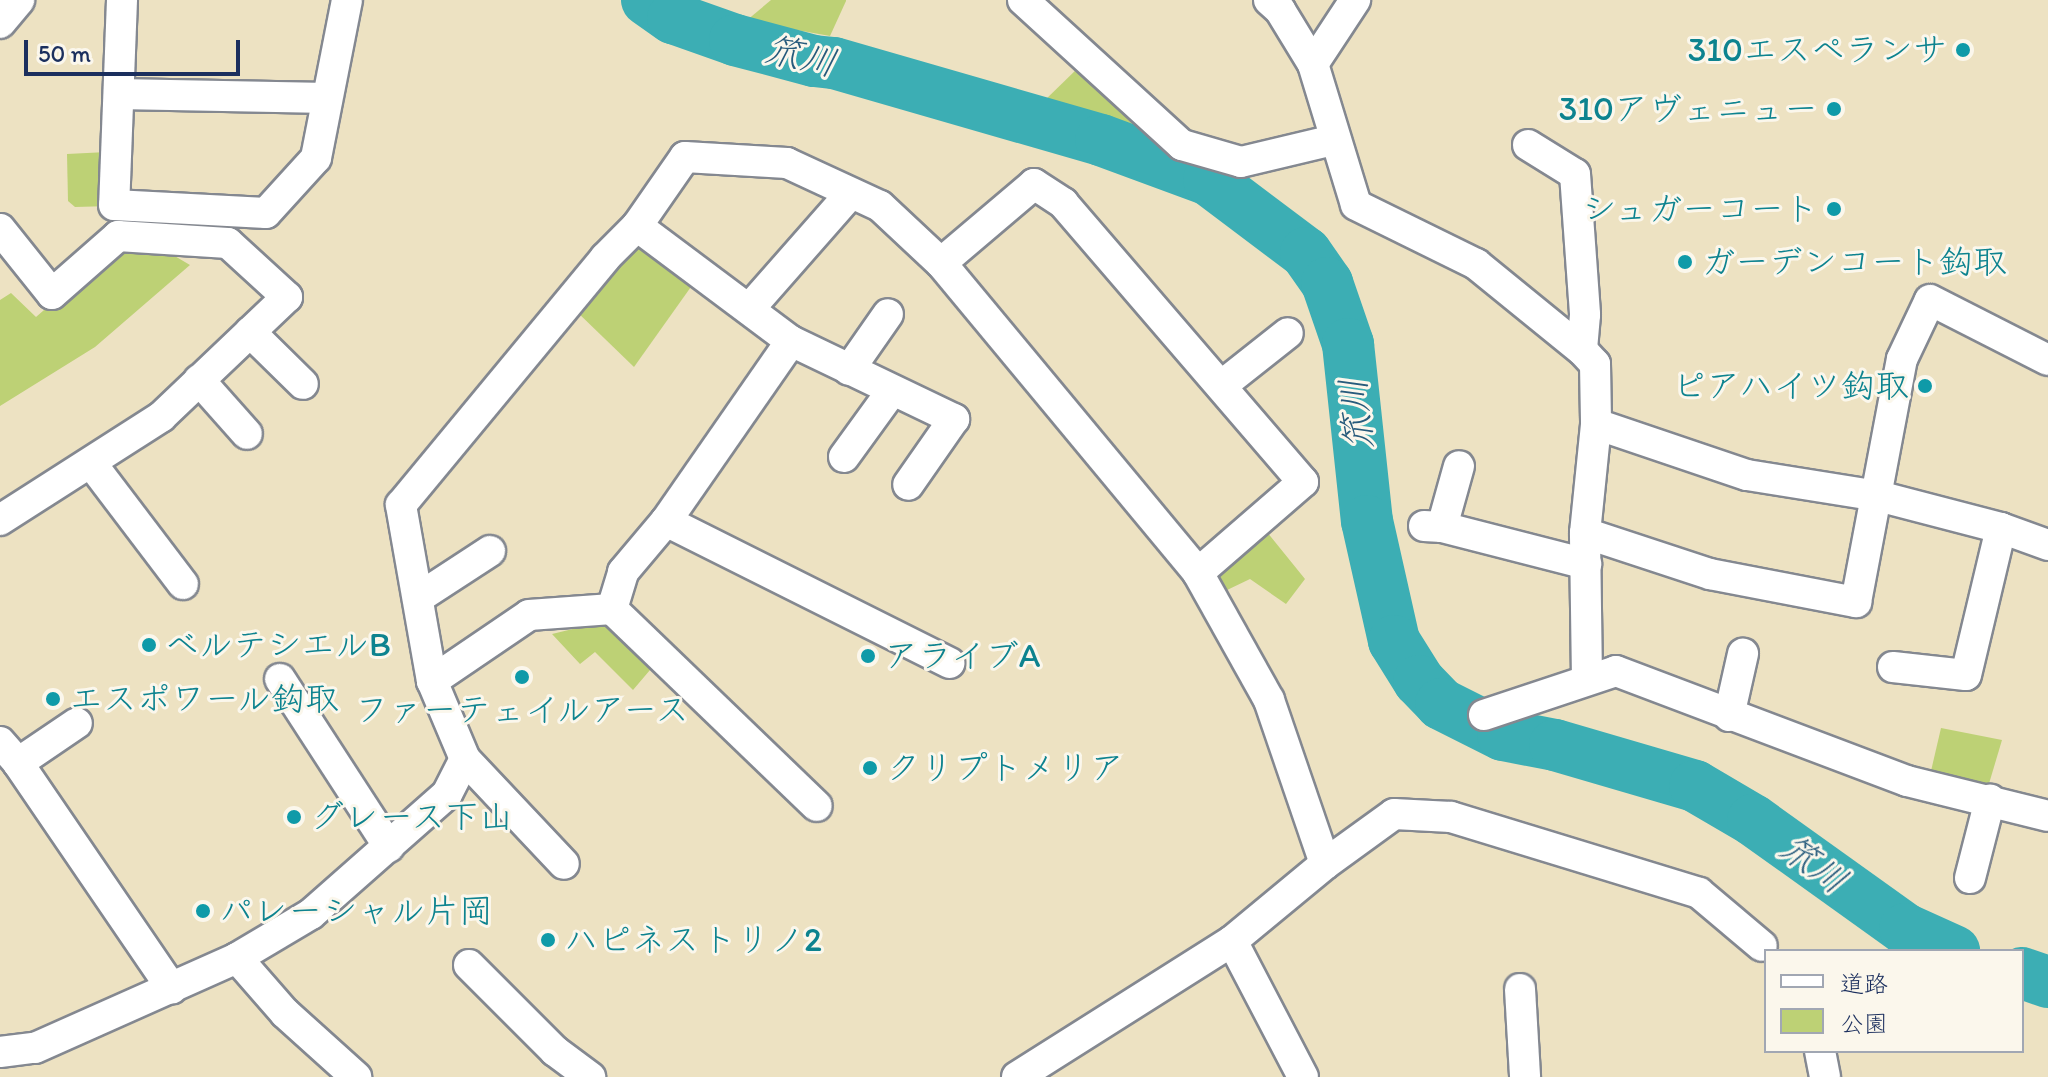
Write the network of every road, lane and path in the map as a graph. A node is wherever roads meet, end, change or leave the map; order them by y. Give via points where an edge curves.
1 (19, 0) edge
2 (122, 0) edge
3 (347, 0) edge
4 (1023, 0) edge
5 (1269, 0) edge
6 (1355, 0) edge
7 (0, 23) edge
8 (1313, 64) junction
9 (119, 94) junction
10 (327, 98) junction
11 (1333, 140) junction
12 (1528, 145) dead end
13 (851, 193) junction
14 (637, 226) junction
15 (0, 229) edge
16 (941, 263) junction
17 (749, 309) junction
18 (888, 314) dead end
19 (250, 332) junction
20 (1288, 333) dead end
21 (791, 341) junction
22 (1582, 350) junction
23 (2048, 360) edge
24 (849, 370) junction
25 (199, 380) junction
26 (303, 384) dead end
27 (1221, 386) junction
28 (891, 392) junction
29 (1596, 424) junction
30 (247, 434) dead end
31 (844, 457) dead end
32 (91, 463) junction
33 (1459, 466) dead end
34 (908, 485) dead end
35 (1878, 496) junction
36 (0, 520) edge
37 (666, 521) junction
38 (2001, 528) junction
39 (1585, 533) junction
40 (2048, 545) edge
41 (490, 551) dead end
42 (1586, 564) junction
43 (1198, 573) junction
44 (183, 584) dead end
45 (418, 598) junction
46 (612, 609) junction
47 (1743, 654) dead end
48 (949, 663) dead end
49 (1893, 667) dead end
50 (280, 679) dead end
51 (1587, 680) junction
52 (432, 681) junction
53 (1484, 715) dead end
54 (1729, 716) junction
55 (77, 723) dead end
56 (9, 752) edge
57 (465, 759) junction
58 (1990, 800) junction
59 (817, 806) dead end
60 (2048, 816) edge
61 (389, 847) junction
62 (564, 864) dead end
63 (1325, 864) junction
64 (1970, 878) dead end
65 (1232, 941) junction
66 (1762, 946) dead end
67 (237, 958) junction
68 (469, 965) dead end
69 (172, 989) junction
70 (1520, 989) dead end
71 (0, 1052) edge
72 (1820, 1053) edge
73 (1027, 1074) edge
74 (356, 1077) edge
75 (590, 1077) edge
76 (1303, 1077) edge
77 (1525, 1077) edge
78 (1825, 1077) edge

1 - 7 street
2 - 9 street
3 - 10 street
4 - 11 street via 1182,145 1241,162
5 - 8 street
6 - 8 street
8 - 11 street
9 - 10 street
9 - 10 street via 114,205 266,213 316,158
11 - 22 street via 1356,205 1476,264
12 - 22 street via 1575,174 1585,315
13 - 14 street via 787,163 685,157
13 - 16 street via 880,206
13 - 17 street
14 - 17 street
14 - 45 street via 401,505
15 - 19 street via 52,294 118,236 228,243 287,297
16 - 27 street via 1034,184 1063,203
16 - 43 street
17 - 21 street
18 - 24 street
19 - 25 street
19 - 26 street
20 - 27 street
21 - 24 street
21 - 37 street
22 - 29 street via 1595,364
23 - 35 street via 1930,300 1902,359
24 - 28 street
25 - 30 street
25 - 32 street via 161,417
27 - 43 street via 1303,482
28 - 31 street
28 - 34 street via 954,419
29 - 35 street via 1747,475
29 - 39 street
32 - 36 street
32 - 44 street
33 - 42 street via 1433,527
35 - 38 street
35 - 39 street via 1856,602 1710,574
37 - 46 street via 623,572
37 - 48 street
38 - 40 street
38 - 49 street via 1966,675
39 - 42 street
41 - 45 street
42 - 51 street
43 - 63 street via 1269,700
45 - 52 street
46 - 52 street via 529,615
46 - 59 street
47 - 54 street
50 - 61 street
51 - 53 street
51 - 54 street via 1616,671
52 - 57 street
54 - 58 street via 1907,781
55 - 56 street
56 - 69 street
57 - 61 street via 447,794
57 - 62 street
58 - 60 street
58 - 64 street
61 - 67 street via 311,914
63 - 65 street
63 - 66 street via 1394,814 1451,817 1699,893
65 - 73 street
65 - 76 street
67 - 69 street
67 - 74 street via 285,1013
68 - 75 street via 555,1051
69 - 71 street via 35,1048
70 - 77 street
72 - 78 street

